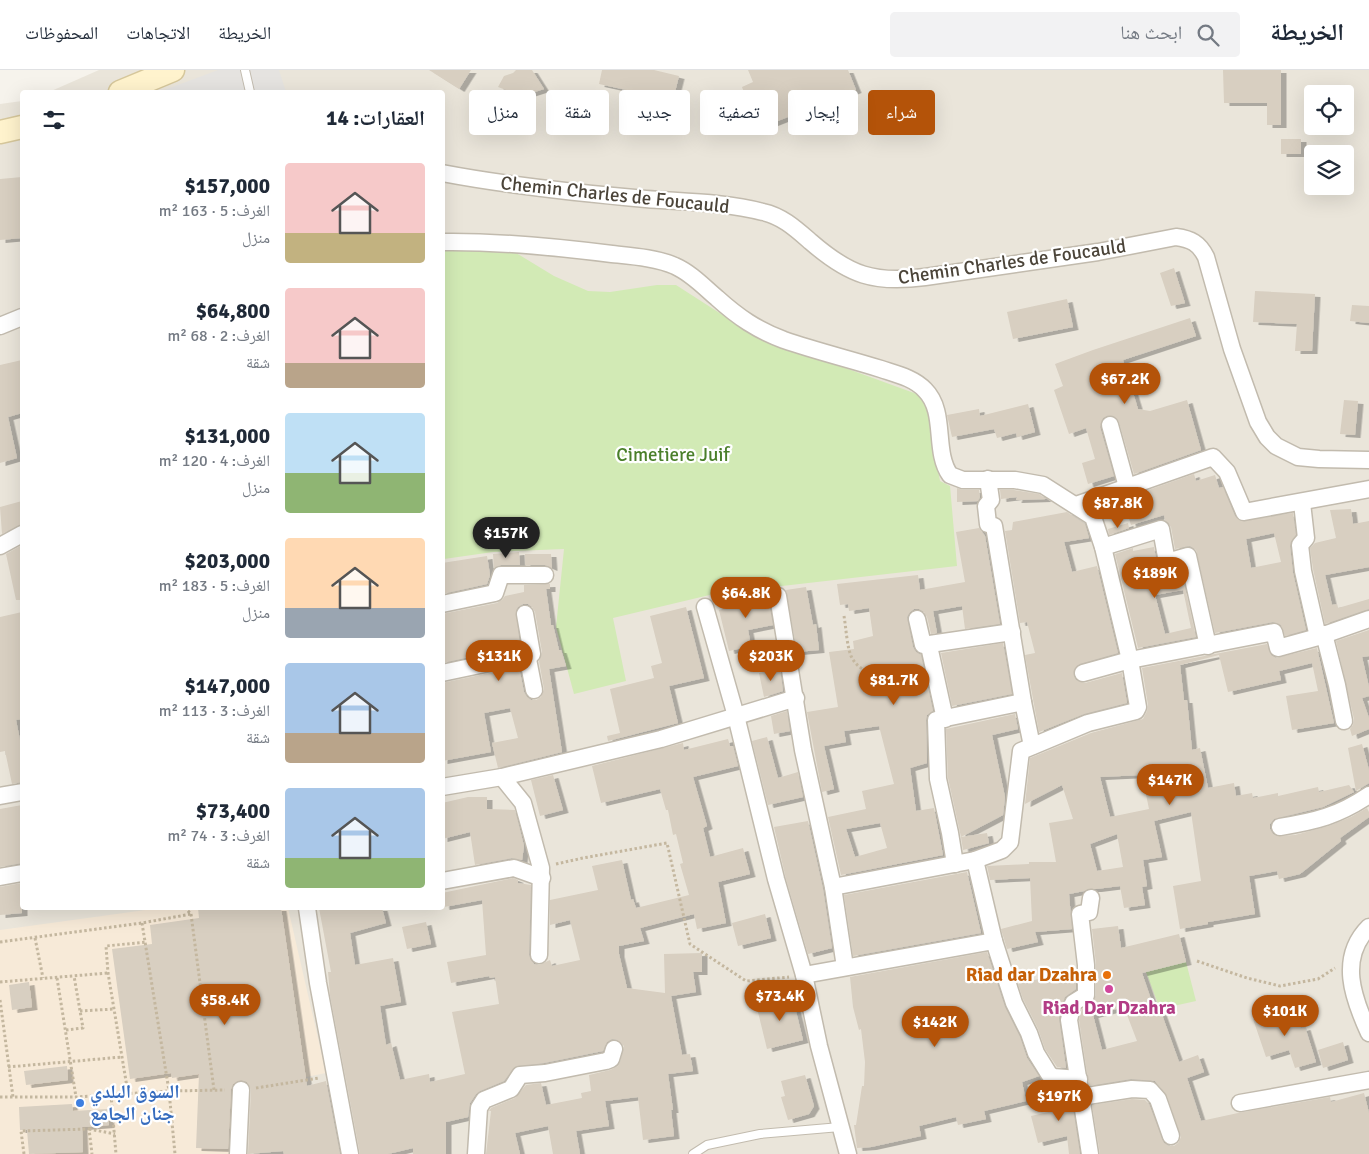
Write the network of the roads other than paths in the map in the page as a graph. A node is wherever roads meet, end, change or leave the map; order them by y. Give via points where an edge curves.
1 (173, 70) edge
2 (245, 70) edge
3 (125, 90) edge
4 (250, 90) edge
5 (20, 127) edge
6 (0, 132) edge
7 (445, 173) edge
8 (445, 242) edge
9 (20, 318) edge
10 (0, 326) edge
11 (1110, 425) dead end
12 (1369, 460) edge
13 (988, 480) junction
14 (1128, 487) junction
15 (1369, 489) edge
16 (1302, 502) junction
17 (1076, 505) junction
18 (20, 535) edge
19 (0, 546) edge
20 (1103, 547) junction
21 (545, 575) dead end
22 (778, 596) dead end
23 (445, 603) edge
24 (705, 607) dead end
25 (525, 614) dead end
26 (917, 619) dead end
27 (1369, 619) edge
28 (1012, 632) junction
29 (1321, 636) junction
30 (929, 646) junction
31 (1208, 646) junction
32 (527, 654) junction
33 (1130, 660) junction
34 (445, 672) edge
35 (1083, 673) dead end
36 (534, 690) dead end
37 (796, 698) junction
38 (1023, 702) junction
39 (736, 716) junction
40 (945, 719) junction
41 (1344, 722) dead end
42 (1032, 746) junction
43 (502, 778) junction
44 (445, 787) edge
45 (20, 792) edge
46 (1369, 795) edge
47 (0, 796) edge
48 (1280, 827) dead end
49 (976, 860) junction
50 (955, 864) junction
51 (20, 873) edge
52 (542, 873) junction
53 (0, 877) edge
54 (445, 880) edge
55 (833, 887) junction
56 (1091, 898) dead end
57 (307, 910) edge
58 (1369, 927) edge
59 (994, 941) junction
60 (539, 956) dead end
61 (845, 967) junction
62 (804, 975) junction
63 (1369, 1033) edge
64 (614, 1049) dead end
65 (1079, 1079) junction
66 (1369, 1080) edge
67 (242, 1090) road end
68 (1081, 1098) junction
69 (1240, 1103) dead end
70 (840, 1126) junction
71 (1171, 1136) dead end
72 (238, 1154) edge
73 (350, 1154) edge
74 (476, 1154) edge
75 (693, 1154) edge
76 (848, 1154) edge
77 (1090, 1154) edge

1 - 3 main road
2 - 4 lane
5 - 6 main road
7 - 12 street, Chemin Charles de Foucauld via 520,186 763,212 789,223 836,262 854,272 887,280 1187,238 1194,241 1206,256 1235,357 1258,422 1267,437 1276,446 1298,457
8 - 13 street via 535,245 623,255 674,265 752,326 784,340 918,383 935,406 944,463 950,476 963,480
9 - 10 street
11 - 14 street
13 - 17 street via 1043,485
13 - 28 street via 991,500 986,506 988,524 994,526
14 - 16 street via 1213,457 1227,472 1244,512
14 - 17 street
15 - 16 street
16 - 29 street via 1306,538 1300,544 1303,571
17 - 20 street via 1093,517
18 - 19 street
20 - 31 street via 1161,529 1167,562 1188,556
20 - 33 street
21 - 23 street via 501,575 495,593
22 - 37 street
24 - 39 street
25 - 32 street via 532,654
26 - 30 street via 923,645
27 - 29 street
28 - 30 street
28 - 38 street
29 - 31 street via 1278,648 1274,632
29 - 41 street via 1337,685
30 - 40 street
31 - 33 street
32 - 34 street
32 - 36 street
33 - 35 street
33 - 42 street via 1136,711 1088,724
37 - 39 street
37 - 55 street via 803,750
38 - 40 street
38 - 42 street
39 - 43 street via 661,739
39 - 62 street via 776,879
40 - 50 street via 936,720 938,779
42 - 49 street via 1021,751 1010,842 1002,850
43 - 44 street
43 - 52 street via 523,803
45 - 47 street
46 - 48 street via 1333,816
49 - 50 street
49 - 59 street
50 - 55 street
51 - 53 street
52 - 54 street via 514,868
52 - 60 street
55 - 61 street
56 - 65 street via 1089,912 1080,914 1086,995 1073,1003 1070,1014
57 - 73 street
58 - 63 street via 1361,935 1350,959 1354,993
59 - 61 street
59 - 65 street via 1014,1003 1044,1066 1053,1077
61 - 62 street
62 - 70 street
64 - 74 street via 611,1059 606,1061 545,1074 520,1075 511,1089 484,1100 478,1108
65 - 68 street
66 - 69 street
67 - 72 street
68 - 71 street via 1132,1089 1150,1090 1158,1098
68 - 77 street
70 - 75 lane via 760,1134 707,1145
70 - 76 street

